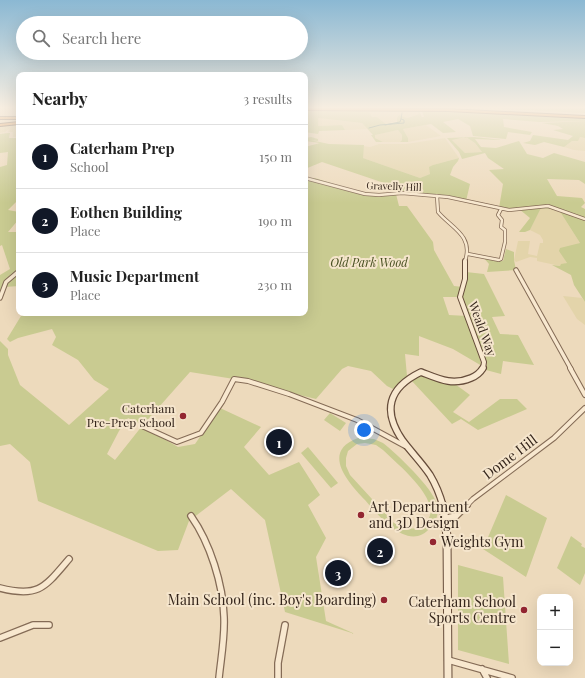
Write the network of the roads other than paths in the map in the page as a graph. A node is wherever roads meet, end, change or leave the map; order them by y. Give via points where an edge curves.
1 (308, 179) edge
2 (437, 196) junction
3 (501, 209) junction
4 (585, 219) edge
5 (468, 254) junction
6 (465, 261) joint
7 (516, 270) dead end
8 (16, 274) edge
9 (0, 298) edge
10 (585, 395) edge
11 (585, 408) edge
12 (142, 426) dead end
13 (406, 446) junction
14 (191, 516) dead end
15 (447, 518) junction
16 (69, 559) dead end
17 (0, 588) edge
18 (49, 625) dead end
19 (285, 625) dead end
20 (0, 638) edge
21 (448, 660) junction
22 (482, 669) junction
23 (219, 678) edge
24 (278, 678) edge
25 (448, 678) edge
26 (487, 678) edge
27 (512, 678) edge

1 - 2 street, Gravelly Hill via 365,194 402,193
2 - 3 street, Gravelly Hill
2 - 5 street via 437,210 460,232
3 - 4 street, Gravelly Hill via 548,206
3 - 5 street via 498,215 502,220 501,227 505,230 505,242 501,259
5 - 6 street, Weald Way
6 - 13 street, Weald Way via 465,279 460,297 484,367 479,374 459,382 444,381 420,372 397,388 393,396 393,421
7 - 10 street
8 - 9 street via 6,282
11 - 15 street, Dome Hill via 554,438 473,499 456,516
12 - 13 street via 177,442 201,433 234,379 289,394 357,420
13 - 15 street via 433,481
14 - 23 street via 201,530 212,557 221,594 224,617
15 - 21 street
16 - 17 street via 46,586 34,592 22,593
18 - 20 street via 33,625
19 - 24 street
21 - 22 street
21 - 25 street
22 - 26 street
22 - 27 street

